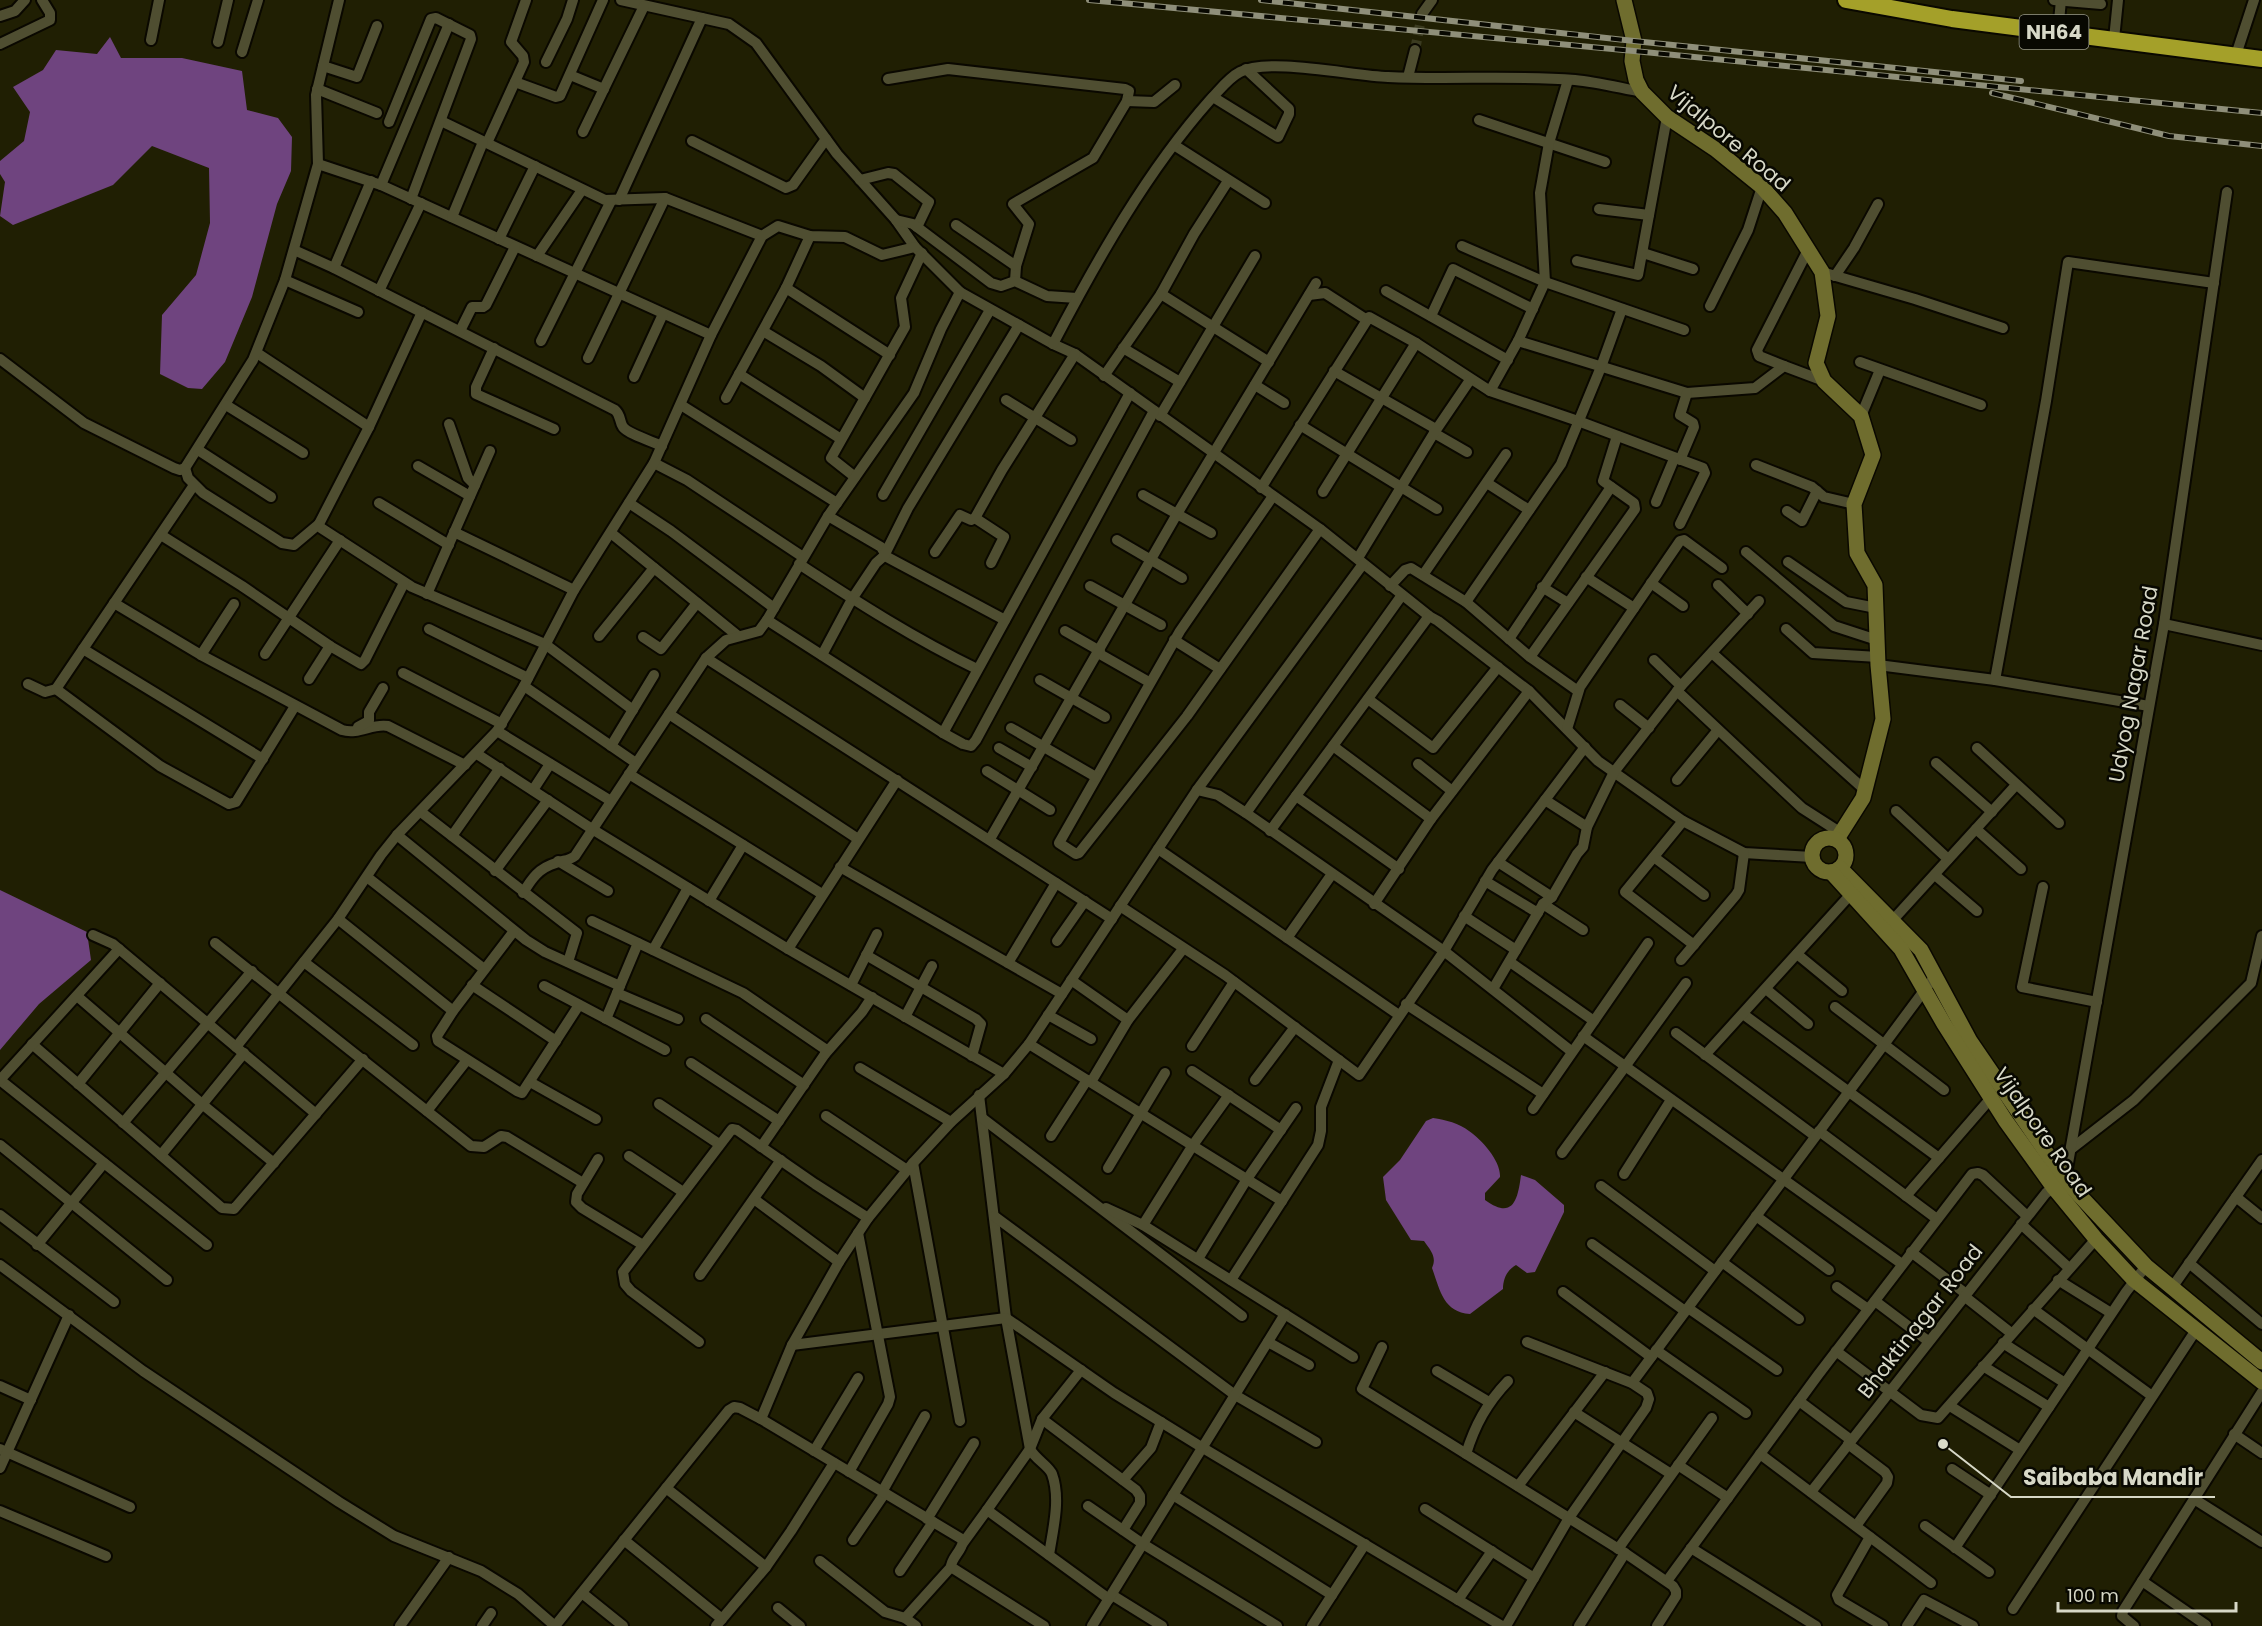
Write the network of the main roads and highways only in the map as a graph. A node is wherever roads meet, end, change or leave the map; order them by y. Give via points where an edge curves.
1 (1624, 0) edge
2 (1846, 0) edge
3 (2262, 59) edge
4 (1839, 836) junction
5 (1835, 870) junction
6 (2060, 1184) junction
7 (2262, 1362) edge
8 (2262, 1382) edge

1 - 4 main road, Vijalpore Road via 1634,41 1632,61 1642,92 1667,117 1762,187 1828,274 1828,316 1816,363 1824,381 1860,416 1873,455 1854,504 1857,553 1875,585 1883,719 1863,798
2 - 3 highway, NH64 via 1952,19
4 - 5 main road via 1846,858
4 - 5 main road, Vijalpore Road via 1821,839 1814,846 1812,857 1816,867
5 - 6 main road, Vijalpore Road via 1851,894 1901,949 1991,1098
5 - 6 main road, Vijalpore Road via 1921,950 1970,1041
6 - 7 main road, Vijalpore Road via 2171,1289
6 - 8 main road, Vijalpore Road via 2096,1239 2134,1280

